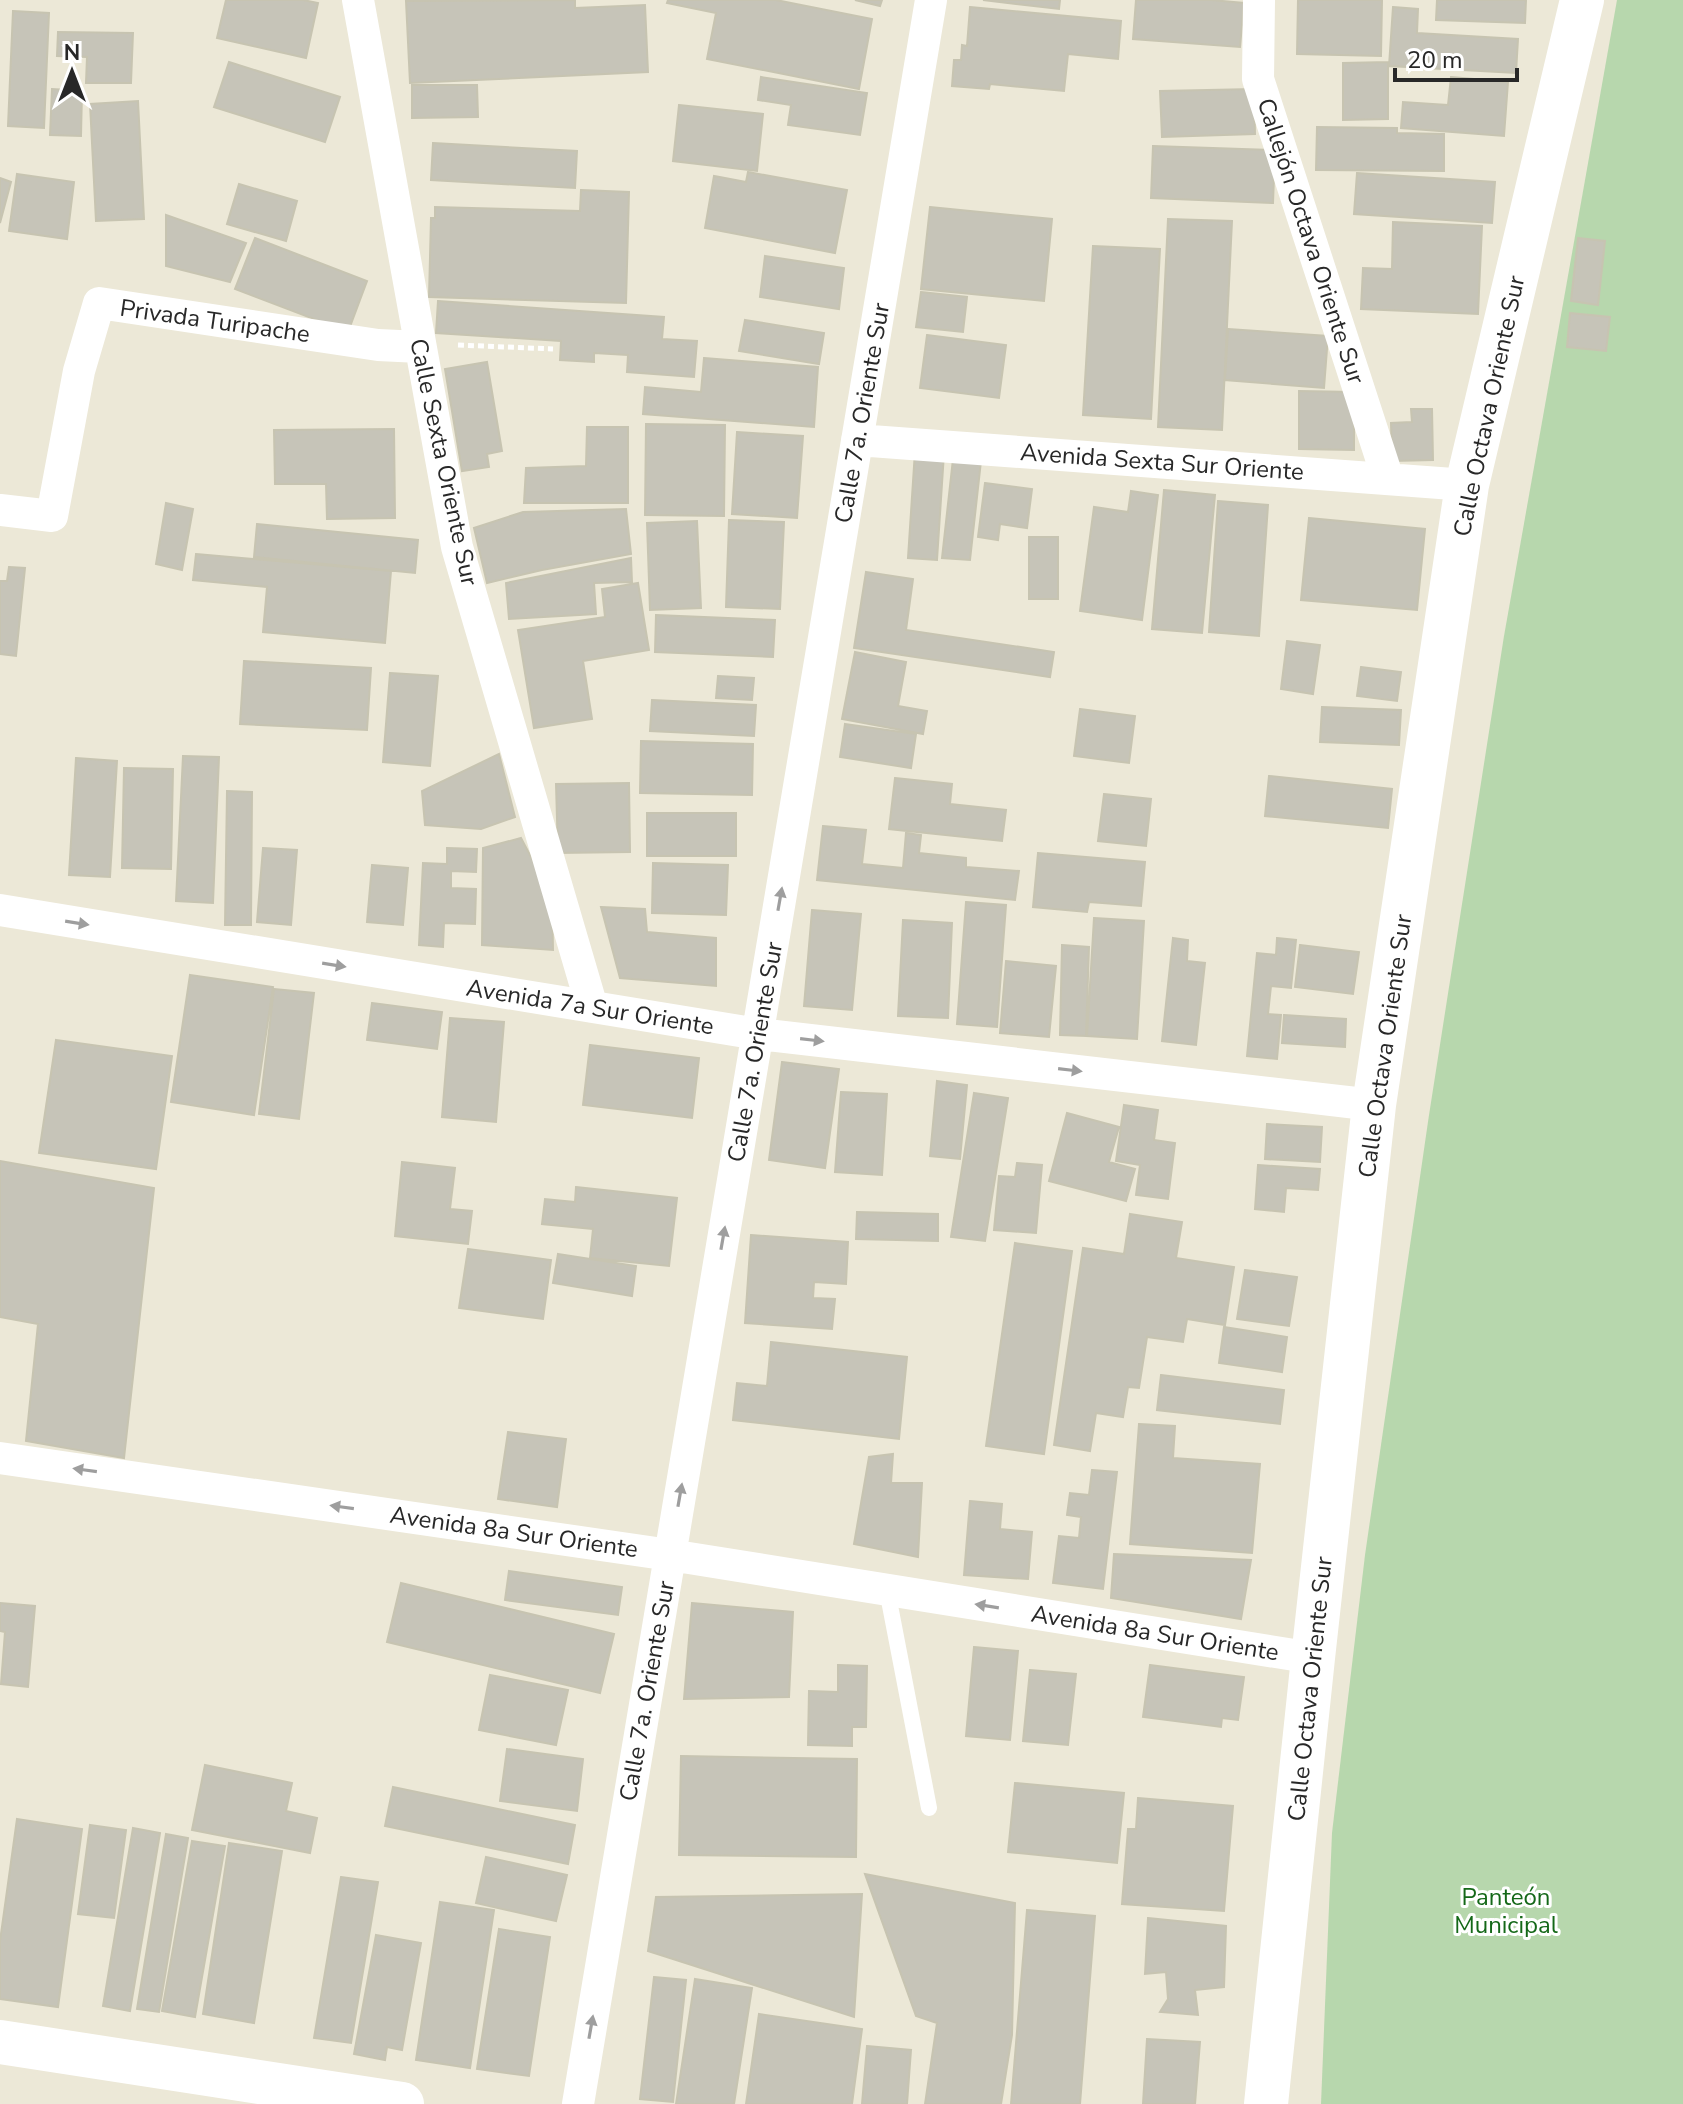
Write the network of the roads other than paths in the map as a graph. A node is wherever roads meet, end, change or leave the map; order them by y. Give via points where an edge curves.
1 (358, 0) edge
2 (931, 0) edge
3 (1259, 0) edge
4 (1582, 0) edge
5 (420, 347) junction
6 (857, 440) junction
7 (1388, 479) junction
8 (1467, 485) junction
9 (0, 510) edge
10 (0, 910) edge
11 (592, 1007) junction
12 (758, 1034) junction
13 (1374, 1105) junction
14 (0, 1458) edge
15 (670, 1555) junction
16 (887, 1590) junction
17 (1313, 1658) junction
18 (929, 1808) dead end
19 (0, 2042) edge
20 (402, 2104) edge
21 (578, 2104) edge
22 (1266, 2104) edge

1 - 5 street, Calle Sexta Oriente Sur
2 - 6 street, Calle 7a. Oriente Sur
3 - 7 street, Callejón Octava Oriente Sur via 1258,79
4 - 8 street, Calle Octava Oriente Sur
5 - 9 street, Privada Turipache via 99,303 79,371 52,516
5 - 11 street, Calle Sexta Oriente Sur via 457,547
6 - 7 street, Avenida Sexta Sur Oriente
12 -> 6 street, Calle 7a. Oriente Sur
7 - 8 street, Avenida Sexta Sur Oriente
8 - 13 street, Calle Octava Oriente Sur
10 -> 11 street, Avenida 7a Sur Oriente
11 - 12 street, Avenida 7a Sur Oriente
12 -> 13 street, Avenida 7a Sur Oriente
15 -> 12 street, Calle 7a. Oriente Sur
13 - 17 street, Calle Octava Oriente Sur
15 -> 14 street, Avenida 8a Sur Oriente
15 - 16 street, Avenida 8a Sur Oriente
21 -> 15 street, Calle 7a. Oriente Sur
17 -> 16 street, Avenida 8a Sur Oriente
16 - 18 lane
17 - 22 street, Calle Octava Oriente Sur
19 - 20 street

